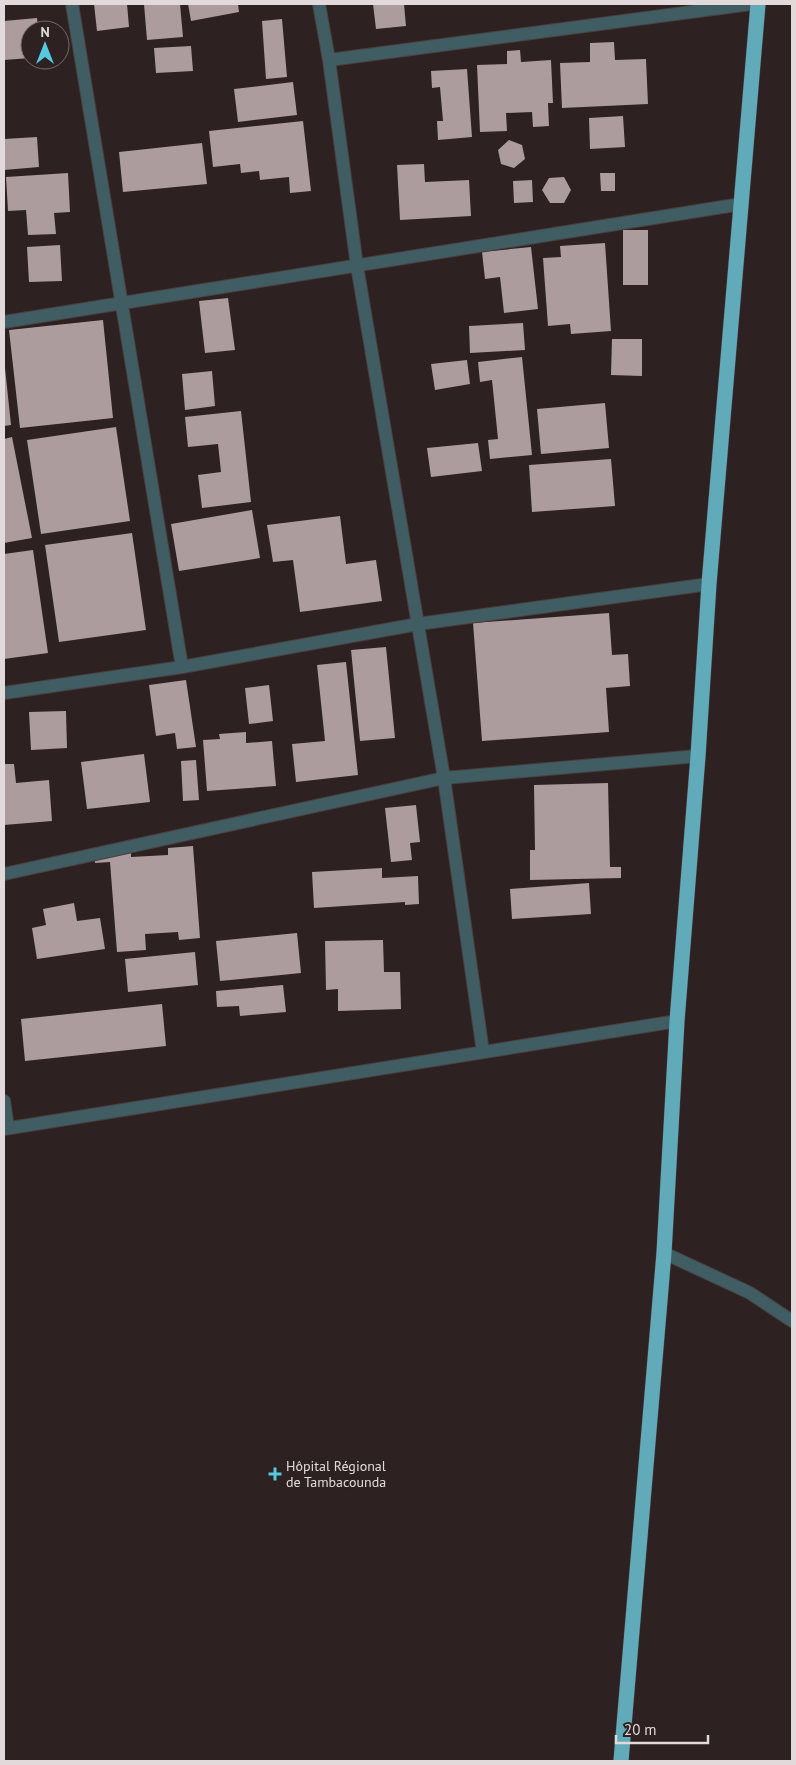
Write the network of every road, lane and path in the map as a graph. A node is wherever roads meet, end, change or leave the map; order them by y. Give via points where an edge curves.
1 (72, 4) edge
2 (319, 4) edge
3 (751, 4) edge
4 (758, 4) edge
5 (329, 60) junction
6 (741, 204) junction
7 (357, 266) junction
8 (120, 304) junction
9 (4, 322) edge
10 (709, 584) junction
11 (418, 624) junction
12 (182, 667) junction
13 (4, 693) edge
14 (698, 756) junction
15 (444, 778) junction
16 (4, 874) edge
17 (677, 1021) junction
18 (483, 1052) junction
19 (4, 1102) edge
20 (6, 1128) edge
21 (664, 1253) junction
22 (792, 1321) edge
23 (621, 1761) edge

1 - 8 street
2 - 5 street
3 - 5 street
4 - 6 highway
5 - 7 street
6 - 7 street
6 - 10 highway
7 - 8 street
7 - 11 street
8 - 9 street
8 - 12 street
10 - 11 street
10 - 14 highway
11 - 12 street
11 - 15 street
12 - 13 street
14 - 15 street
14 - 17 highway
15 - 16 street
15 - 18 street
17 - 18 street
17 - 21 highway
18 - 20 street
19 - 20 street
21 - 22 street via 750,1293
21 - 23 highway

